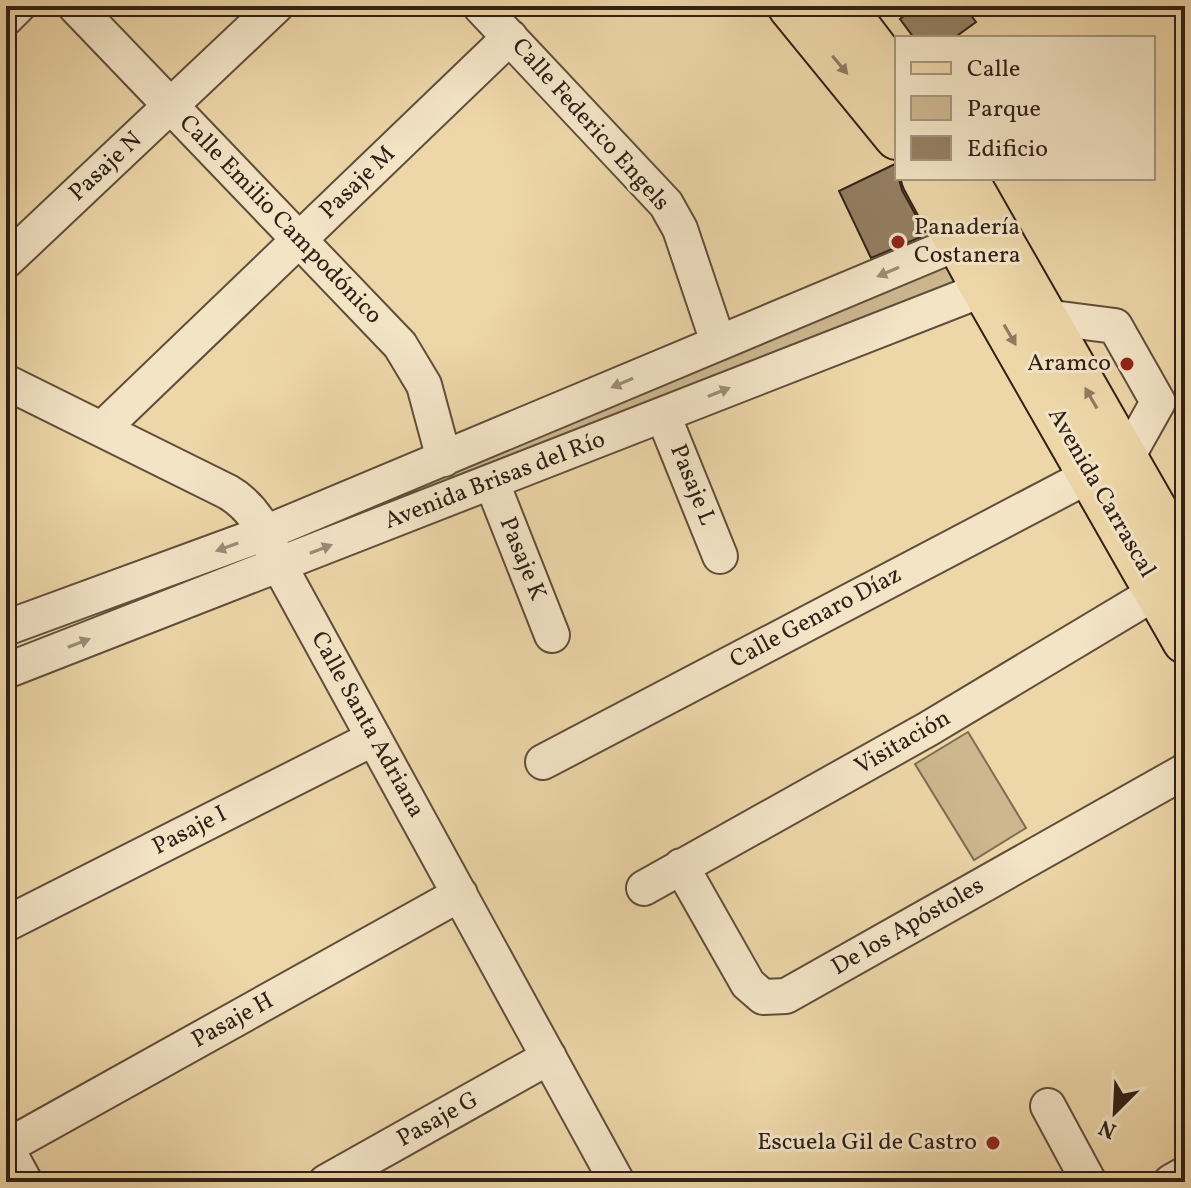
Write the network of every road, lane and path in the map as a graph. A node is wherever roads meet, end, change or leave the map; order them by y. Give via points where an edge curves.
1 (18, 6) edge
2 (75, 6) edge
3 (276, 6) edge
4 (480, 6) edge
5 (790, 6) edge
6 (842, 6) edge
7 (6, 18) edge
8 (510, 37) junction
9 (895, 75) edge
10 (170, 106) junction
11 (895, 135) edge
12 (925, 180) edge
13 (966, 180) edge
14 (299, 240) junction
15 (960, 242) junction
16 (6, 261) edge
17 (984, 289) junction
18 (718, 342) junction
19 (6, 382) edge
20 (663, 415) junction
21 (102, 429) junction
22 (444, 459) junction
23 (1108, 467) junction
24 (492, 483) junction
25 (265, 533) junction
26 (720, 556) dead end
27 (279, 565) junction
28 (1171, 577) edge
29 (6, 628) edge
30 (552, 635) dead end
31 (1185, 641) edge
32 (6, 671) edge
33 (374, 738) junction
34 (543, 762) dead end
35 (1185, 771) edge
36 (681, 866) junction
37 (644, 888) dead end
38 (460, 894) junction
39 (6, 924) edge
40 (549, 1057) junction
41 (1048, 1106) dead end
42 (6, 1147) edge
43 (1185, 1174) edge
44 (25, 1182) edge
45 (326, 1182) edge
46 (617, 1182) edge
47 (1089, 1182) edge
48 (1171, 1182) edge

1 - 7 street
2 - 10 street, Calle Emilio Campodónico
3 - 10 street, Pasaje N
4 - 8 street, Calle Federico Engels
5 -> 11 main road
6 - 9 main road
8 - 14 street, Pasaje M
8 - 18 street, Calle Federico Engels via 666,204 680,229
10 - 14 street, Calle Emilio Campodónico
10 - 16 street, Pasaje N
12 - 15 main road, Avenida Carrascal
13 - 23 main road, Avenida Carrascal via 1045,317
14 - 21 street, Pasaje M
14 - 22 street, Calle Emilio Campodónico via 409,357 424,385
15 - 17 main road, Avenida Carrascal
15 -> 18 street, Avenida Brisas del Río
20 -> 17 street, Avenida Brisas del Río
17 -> 23 main road, Avenida Carrascal
18 -> 22 street, Avenida Brisas del Río
19 - 21 street, Calle Santa Adriana
20 - 24 street, Avenida Brisas del Río
20 - 26 street, Pasaje L
21 - 25 street, Calle Santa Adriana via 240,499
22 - 25 street, Avenida Brisas del Río
23 - 28 main road, Avenida Carrascal
23 - 34 street, Calle Genaro Díaz
27 -> 24 street, Avenida Brisas del Río
24 - 30 street, Pasaje K
25 - 27 street, Calle Santa Adriana
25 -> 29 street, Avenida Brisas del Río
32 -> 27 street, Avenida Brisas del Río
27 - 33 street, Calle Santa Adriana
28 - 31 main road, Avenida Carrascal
28 - 36 street, Visitación via 928,729
33 - 38 street, Calle Santa Adriana
33 - 39 street, Pasaje I
35 - 36 street, De los Apóstoles via 786,996 763,997 748,984
36 - 37 street, Visitación
38 - 40 street, Calle Santa Adriana
38 - 42 street, Pasaje H
40 - 45 street, Pasaje G
40 - 46 street, Calle Santa Adriana
41 - 47 street
42 - 44 street
43 - 48 street

